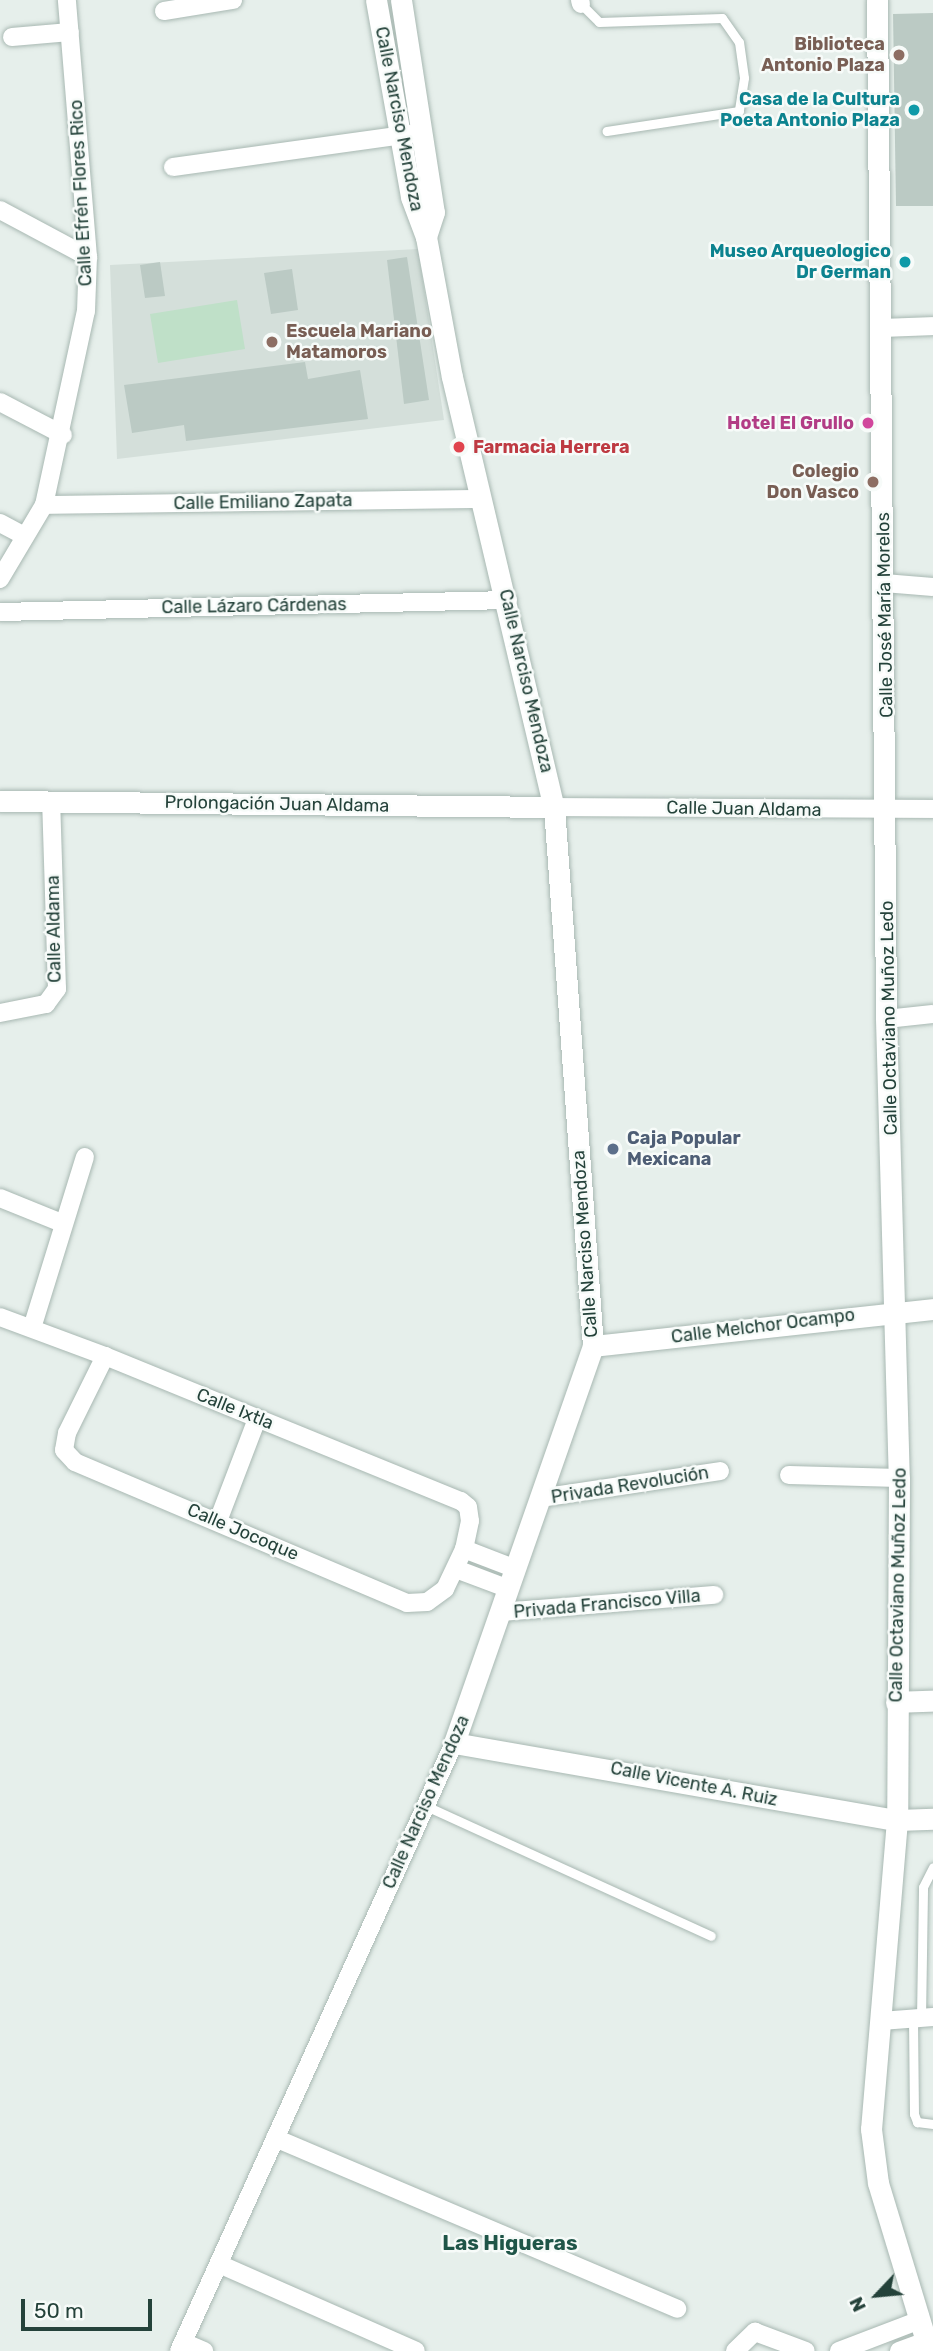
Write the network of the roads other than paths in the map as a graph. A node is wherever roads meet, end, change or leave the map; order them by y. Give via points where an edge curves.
1 (67, 0) edge
2 (233, 0) edge
3 (376, 0) edge
4 (401, 0) edge
5 (877, 0) edge
6 (580, 2) edge
7 (164, 11) dead end
8 (70, 32) junction
9 (12, 37) dead end
10 (606, 131) dead end
11 (399, 134) junction
12 (424, 134) junction
13 (173, 167) dead end
14 (0, 211) edge
15 (426, 237) junction
16 (88, 257) junction
17 (933, 326) edge
18 (884, 328) junction
19 (0, 402) edge
20 (63, 436) junction
21 (482, 499) junction
22 (44, 505) junction
23 (0, 523) edge
24 (24, 536) junction
25 (0, 579) edge
26 (884, 583) junction
27 (933, 587) edge
28 (508, 600) junction
29 (0, 611) edge
30 (0, 802) edge
31 (51, 802) junction
32 (554, 807) junction
33 (933, 809) edge
34 (888, 811) junction
35 (0, 1013) edge
36 (933, 1014) edge
37 (887, 1019) junction
38 (85, 1157) dead end
39 (0, 1198) edge
40 (62, 1223) junction
41 (933, 1309) edge
42 (897, 1310) junction
43 (0, 1317) edge
44 (32, 1328) junction
45 (593, 1346) junction
46 (105, 1356) junction
47 (257, 1419) junction
48 (720, 1471) dead end
49 (789, 1475) dead end
50 (900, 1479) junction
51 (540, 1498) junction
52 (218, 1521) junction
53 (464, 1549) junction
54 (456, 1569) junction
55 (512, 1579) junction
56 (714, 1595) dead end
57 (501, 1612) junction
58 (933, 1701) edge
59 (896, 1702) junction
60 (454, 1743) junction
61 (426, 1806) junction
62 (933, 1819) edge
63 (897, 1820) junction
64 (933, 1867) edge
65 (711, 1936) dead end
66 (922, 2018) edge
67 (881, 2021) junction
68 (933, 2124) edge
69 (275, 2138) junction
70 (219, 2264) junction
71 (677, 2309) dead end
72 (920, 2320) junction
73 (181, 2346) edge
74 (927, 2346) edge
75 (204, 2351) edge
76 (416, 2351) edge
77 (735, 2351) edge
78 (806, 2351) edge
79 (839, 2351) edge
80 (899, 2351) edge

1 - 8 street, Calle Efrén Flores Rico
2 - 7 street
3 - 11 street, Calle Narciso Mendoza
4 - 12 street, Calle Narciso Mendoza
5 - 18 street, Calle José María Morelos
6 - 10 lane via 599,22 722,18 739,43 744,78 740,111
8 - 9 street
8 - 16 street, Calle Efrén Flores Rico
11 - 12 street
11 - 13 street
11 - 15 street, Calle Narciso Mendoza
12 - 15 street, Calle Narciso Mendoza via 434,212
14 - 16 street
15 - 21 street, Calle Narciso Mendoza
16 - 20 street, Calle Efrén Flores Rico via 86,312
17 - 18 street
18 - 26 street, Calle José María Morelos
19 - 20 street
20 - 22 street, Calle Efrén Flores Rico
21 - 22 street, Calle Emiliano Zapata
21 - 28 street, Calle Narciso Mendoza
22 - 24 street, Calle Efrén Flores Rico
23 - 24 street
24 - 25 street, Calle Efrén Flores Rico
26 - 27 street
26 - 34 street, Calle José María Morelos
28 - 29 street, Calle Lázaro Cárdenas
28 - 32 street, Calle Narciso Mendoza
30 - 31 street, Prolongación Juan Aldama
31 - 32 street, Prolongación Juan Aldama
31 - 35 street, Calle Aldama via 57,989 46,1004
32 - 34 street, Calle Juan Aldama
32 - 45 street, Calle Narciso Mendoza
33 - 34 street, Calle Juan Aldama
34 - 37 street, Calle Octaviano Muñoz Ledo
36 - 37 street
37 - 42 street, Calle Octaviano Muñoz Ledo
38 - 40 street
39 - 40 street
40 - 44 street
41 - 42 street, Calle Melchor Ocampo
42 - 45 street, Calle Melchor Ocampo
42 - 50 street, Calle Octaviano Muñoz Ledo
43 - 44 street, Calle Ixtla
44 - 46 street, Calle Ixtla
45 - 51 street, Calle Narciso Mendoza
46 - 47 street, Calle Ixtla
46 - 52 street, Calle Jocoque via 67,1433 64,1450 75,1462
47 - 52 street
47 - 53 street, Calle Ixtla via 442,1491 468,1507
48 - 51 street, Privada Revolución
49 - 50 street
50 - 59 street, Calle Octaviano Muñoz Ledo
51 - 55 street, Calle Narciso Mendoza
52 - 54 street, Calle Jocoque via 407,1603 427,1602 445,1589
53 - 54 street
53 - 55 street
54 - 55 street
55 - 57 street, Calle Narciso Mendoza
56 - 57 street, Privada Francisco Villa
57 - 60 street, Calle Narciso Mendoza
58 - 59 street
59 - 63 street, Calle Octaviano Muñoz Ledo
60 - 61 street, Calle Narciso Mendoza
60 - 63 street, Calle Vicente A. Ruiz
61 - 65 lane
61 - 69 street, Calle Narciso Mendoza
62 - 63 street, Calle Vicente A. Ruiz
63 - 67 street, Calle Octaviano Muñoz Ledo
64 - 66 lane via 923,1886
66 - 67 street
66 - 68 lane via 914,2114 917,2122
67 - 72 street, Calle Octaviano Muñoz Ledo via 873,2143 878,2183
69 - 70 street, Calle Narciso Mendoza
69 - 71 street
70 - 73 street, Calle Narciso Mendoza
70 - 76 street
72 - 74 street, Calle Octaviano Muñoz Ledo
72 - 79 street
73 - 75 street
74 - 80 street
77 - 78 street via 755,2332

